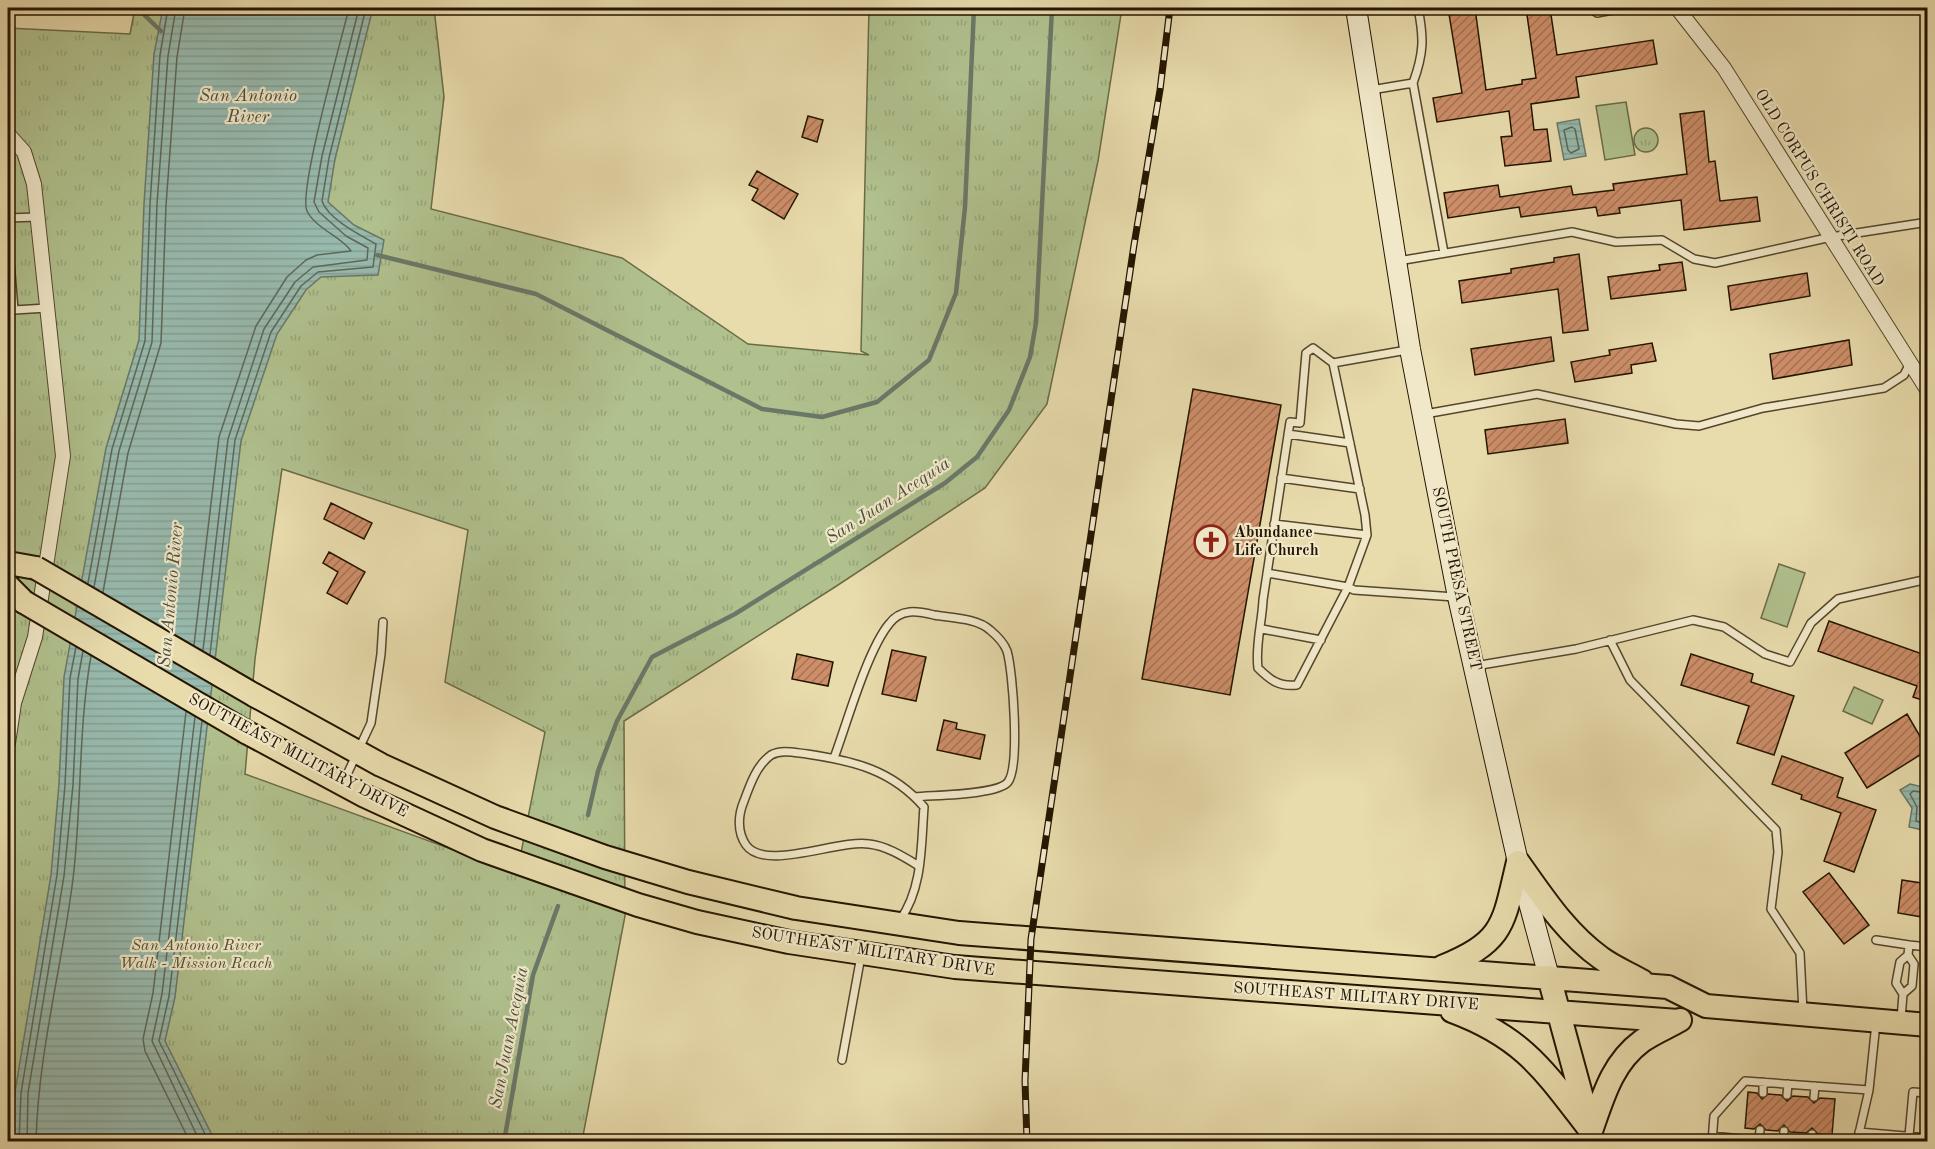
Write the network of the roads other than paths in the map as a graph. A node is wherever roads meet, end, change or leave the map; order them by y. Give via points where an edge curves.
1 (1356, 8) edge
2 (1418, 8) edge
3 (1590, 8) edge
4 (1623, 8) edge
5 (1677, 8) edge
6 (1413, 83) junction
7 (1368, 90) junction
8 (8, 134) edge
9 (37, 217) junction
10 (8, 218) edge
11 (1928, 222) edge
12 (8, 237) edge
13 (1831, 237) junction
14 (1444, 253) junction
15 (1397, 261) junction
16 (47, 308) junction
17 (1410, 349) junction
18 (1333, 363) junction
19 (1910, 363) junction
20 (1928, 391) edge
21 (1423, 414) junction
22 (1288, 434) junction
23 (1350, 443) junction
24 (1281, 478) junction
25 (1360, 489) junction
26 (1274, 524) junction
27 (1366, 535) junction
28 (8, 563) edge
29 (1267, 573) junction
30 (1928, 579) edge
31 (8, 586) edge
32 (1348, 587) junction
33 (1458, 597) junction
34 (382, 622) dead end
35 (1262, 629) junction
36 (1321, 640) junction
37 (1610, 640) junction
38 (1473, 666) junction
39 (11, 697) edge
40 (8, 743) edge
41 (358, 753) junction
42 (834, 758) junction
43 (343, 784) junction
44 (915, 797) junction
45 (1518, 862) junction
46 (919, 866) junction
47 (897, 924) junction
48 (1876, 940) dead end
49 (1910, 945) junction
50 (1928, 947) edge
51 (862, 953) junction
52 (1908, 955) junction
53 (892, 957) junction
54 (1438, 968) junction
55 (1549, 977) junction
56 (1651, 986) junction
57 (1903, 994) junction
58 (1425, 1002) junction
59 (1706, 1006) junction
60 (1558, 1011) junction
61 (1803, 1014) junction
62 (1678, 1021) junction
63 (1876, 1021) junction
64 (1900, 1023) junction
65 (1928, 1025) edge
66 (842, 1060) dead end
67 (1763, 1082) junction
68 (1788, 1084) junction
69 (1815, 1086) junction
70 (1869, 1090) junction
71 (1763, 1093) dead end
72 (1928, 1093) edge
73 (1786, 1095) dead end
74 (1814, 1098) dead end
75 (1760, 1130) dead end
76 (1784, 1131) dead end
77 (1859, 1132) junction
78 (1593, 1136) edge
79 (1909, 1136) junction
80 (1928, 1138) edge
81 (1712, 1139) edge
82 (1759, 1140) edge
83 (1771, 1142) edge
84 (1783, 1142) edge
85 (1857, 1142) edge

1 - 7 main road, SOUTH PRESA STREET
2 - 6 lane via 1424,35 1422,61
3 - 4 lane via 1597,13
5 - 13 street, OLD CORPUS CHRISTI ROAD via 1724,68
6 - 7 lane
6 - 14 lane
7 - 15 main road, SOUTH PRESA STREET
8 - 9 street via 30,165
9 - 10 lane
9 - 16 street
11 - 13 lane
12 - 16 lane via 14,310
13 - 14 lane via 1715,263 1694,259 1662,240 1616,242 1572,232
13 - 19 street, OLD CORPUS CHRISTI ROAD
14 - 15 lane
15 - 17 main road, SOUTH PRESA STREET
16 - 39 street via 61,418 61,477 35,637
17 - 18 lane
17 - 21 main road, SOUTH PRESA STREET
18 - 22 lane via 1313,348 1306,353 1300,423 1290,422
18 - 23 lane
19 - 20 street, OLD CORPUS CHRISTI ROAD
19 - 21 lane via 1904,375 1884,388 1763,408 1699,426 1537,394
21 - 33 main road, SOUTH PRESA STREET
22 - 23 lane
22 - 24 lane
23 - 25 lane
24 - 25 lane
24 - 26 lane
25 - 27 lane
26 - 27 lane
26 - 29 lane
27 - 32 lane
28 - 41 main road, SOUTHEAST MILITARY DRIVE, bridge via 36,568
29 - 32 lane
29 - 35 lane
30 - 37 lane via 1838,599 1811,623 1790,662 1765,654 1724,627 1693,620
31 - 43 main road, SOUTHEAST MILITARY DRIVE, bridge via 24,602
32 - 33 lane
32 - 36 lane
33 - 38 main road, SOUTH PRESA STREET
34 - 41 lane via 371,723
35 - 36 lane
35 - 36 lane via 1256,654 1258,668 1280,685 1297,685
37 - 38 lane
37 - 61 lane via 1630,680 1776,830 1778,852 1771,909 1800,953
38 - 45 main road, SOUTH PRESA STREET
39 - 40 street
41 - 43 lane
41 - 47 main road, SOUTHEAST MILITARY DRIVE via 495,817 605,856 688,882 796,908
42 - 44 lane via 886,774
42 - 44 lane via 877,643 899,613 916,611 988,627 1006,650 1010,673 1015,718 1008,782 997,789
42 - 46 lane via 783,752 765,761 754,775 741,807 739,828 746,845 758,854 770,856 849,843 870,844
43 - 51 main road, SOUTHEAST MILITARY DRIVE via 482,850 638,905 766,937
44 - 46 lane via 924,807
45 - 54 main road via 1498,931 1488,944 1471,955
45 - 55 main road, SOUTH PRESA STREET
45 - 56 main road via 1582,943 1602,959
46 - 47 lane via 910,907
47 - 53 main road
47 - 54 main road, SOUTHEAST MILITARY DRIVE via 1031,939
48 - 49 lane
49 - 50 lane
49 - 52 lane
51 - 53 main road, SOUTHEAST MILITARY DRIVE
51 - 66 lane
52 - 57 lane via 1914,964 1912,986
52 - 57 lane via 1900,962 1896,983
53 - 58 main road, SOUTHEAST MILITARY DRIVE via 1007,972
54 - 55 main road, SOUTHEAST MILITARY DRIVE
55 - 56 main road, SOUTHEAST MILITARY DRIVE
55 - 60 main road, SOUTH PRESA STREET
56 - 59 main road, SOUTHEAST MILITARY DRIVE via 1668,987
57 - 64 lane
58 - 60 main road, SOUTHEAST MILITARY DRIVE
58 - 78 main road via 1485,1023 1507,1037 1533,1059
59 - 61 main road, SOUTHEAST MILITARY DRIVE
59 - 62 main road
60 - 62 main road, SOUTHEAST MILITARY DRIVE
60 - 78 main road, SOUTH PRESA STREET
61 - 63 main road, SOUTHEAST MILITARY DRIVE
62 - 78 main road via 1643,1040 1619,1064 1607,1086
63 - 64 main road, SOUTHEAST MILITARY DRIVE
63 - 70 lane
64 - 65 main road, SOUTHEAST MILITARY DRIVE
67 - 68 lane
67 - 71 lane
67 - 81 lane via 1745,1081 1714,1116
68 - 69 lane
68 - 73 lane
69 - 70 lane
69 - 74 lane
70 - 77 lane
72 - 79 lane via 1913,1092
75 - 82 lane
76 - 84 lane
77 - 79 lane
77 - 85 lane
79 - 80 lane
81 - 82 lane
82 - 83 lane

